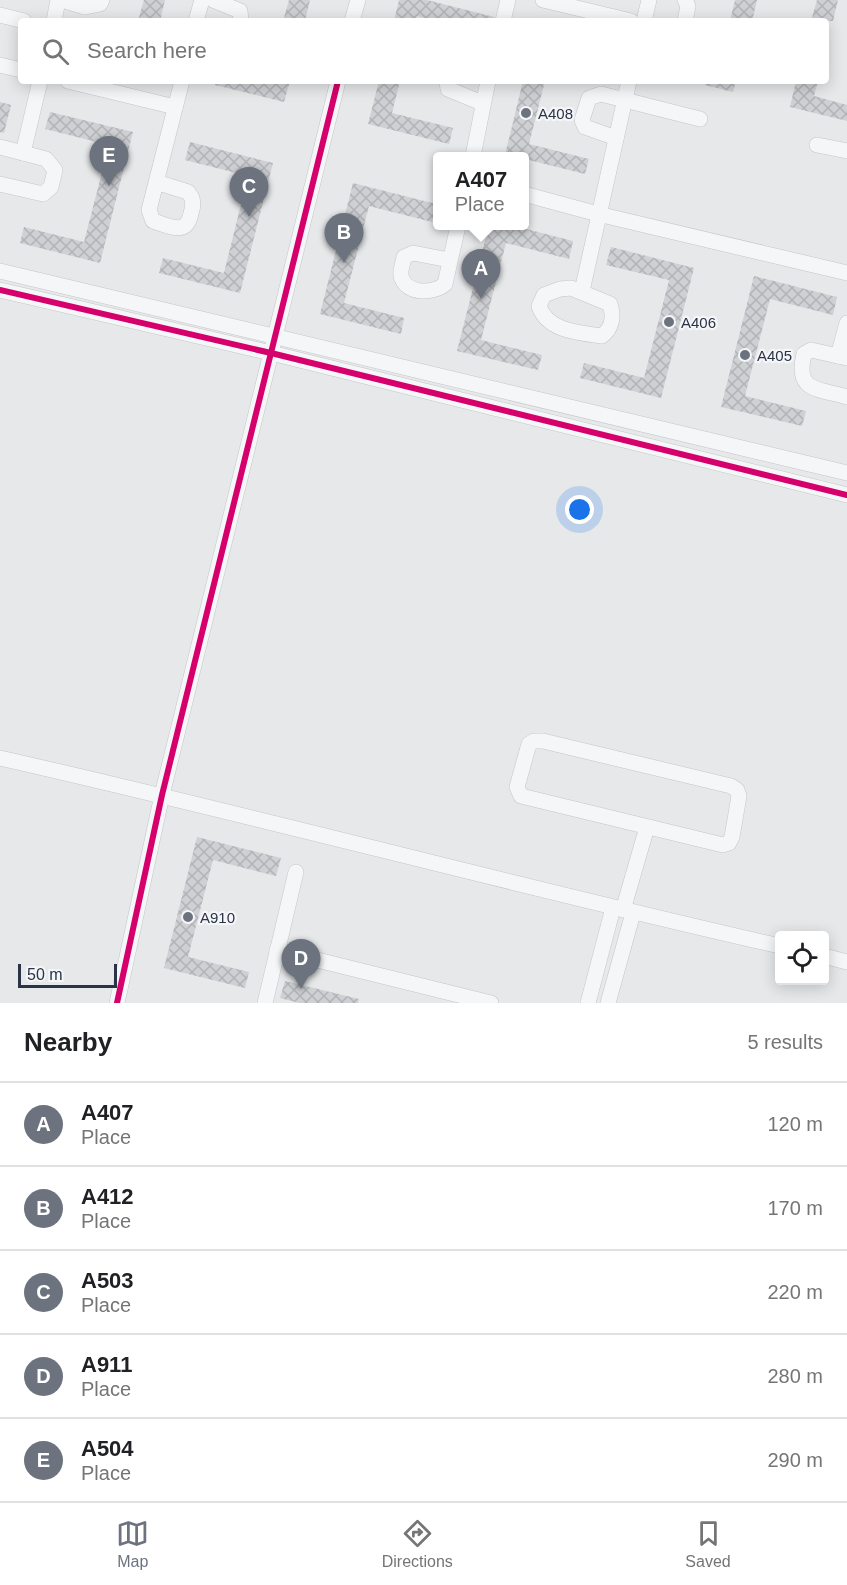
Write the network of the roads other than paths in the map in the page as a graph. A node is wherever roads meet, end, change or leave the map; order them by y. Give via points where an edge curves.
1 (60, 0) edge
2 (102, 0) edge
3 (202, 0) edge
4 (213, 0) edge
5 (358, 0) edge
6 (508, 0) edge
7 (543, 0) edge
8 (649, 0) edge
9 (685, 0) edge
10 (0, 15) edge
11 (55, 18) edge
12 (197, 18) edge
13 (241, 18) edge
14 (353, 18) edge
15 (504, 18) edge
16 (618, 18) edge
17 (645, 18) edge
18 (686, 18) edge
19 (18, 20) edge
20 (0, 65) edge
21 (18, 69) edge
22 (39, 84) edge
23 (80, 84) edge
24 (181, 84) edge
25 (337, 84) edge
26 (447, 84) edge
27 (487, 84) edge
28 (628, 84) edge
29 (625, 100) junction
30 (482, 103) junction
31 (175, 107) junction
32 (700, 119) dead end
33 (616, 138) junction
34 (817, 145) dead end
35 (0, 147) edge
36 (473, 152) edge
37 (847, 152) edge
38 (23, 153) junction
39 (156, 182) dead end
40 (0, 184) edge
41 (529, 195) edge
42 (598, 214) junction
43 (457, 230) edge
44 (450, 260) dead end
45 (0, 271) edge
46 (847, 273) edge
47 (0, 290) edge
48 (582, 291) junction
49 (847, 323) edge
50 (275, 337) junction
51 (271, 353) junction
52 (843, 357) edge
53 (847, 397) edge
54 (847, 473) edge
55 (847, 495) edge
56 (0, 758) edge
57 (162, 795) junction
58 (646, 827) junction
59 (296, 872) dead end
60 (623, 910) junction
61 (775, 945) edge
62 (277, 950) junction
63 (829, 957) edge
64 (847, 962) edge
65 (459, 999) edge
66 (117, 1003) edge
67 (264, 1003) edge
68 (491, 1003) edge
69 (588, 1003) edge
70 (608, 1003) edge

1 - 2 street via 85,7
1 - 11 street
3 - 12 street
4 - 13 street via 240,11
5 - 14 street
6 - 15 street
7 - 16 street
8 - 17 street
9 - 18 street
10 - 19 street
20 - 21 street
22 - 38 street
23 - 31 street
24 - 31 street
25 - 50 street
26 - 30 street via 448,89
27 - 30 street
28 - 29 street
29 - 32 street
29 - 33 street
29 - 33 street via 601,94 589,98 582,120 585,127
30 - 36 street
31 - 39 street
33 - 42 street
34 - 37 street
35 - 38 street
38 - 40 street via 52,164 55,174 49,190 39,195
41 - 42 street
42 - 46 street
42 - 48 street
43 - 44 street
45 - 50 street
47 - 51 street
48 - 48 street via 610,303 614,317 602,336 550,324 542,316 544,295 560,289
49 - 52 street
50 - 51 street
50 - 54 street
51 - 55 street
51 - 57 street
52 - 53 street via 811,350 804,354 802,378 808,386
56 - 57 street
57 - 60 street
57 - 66 street
58 - 58 street via 521,796 517,787 529,744 543,741 737,790 729,843 723,845
58 - 60 street
59 - 62 street
60 - 61 street
60 - 69 street
60 - 70 street
62 - 65 street
62 - 67 street
63 - 64 street
65 - 68 street

